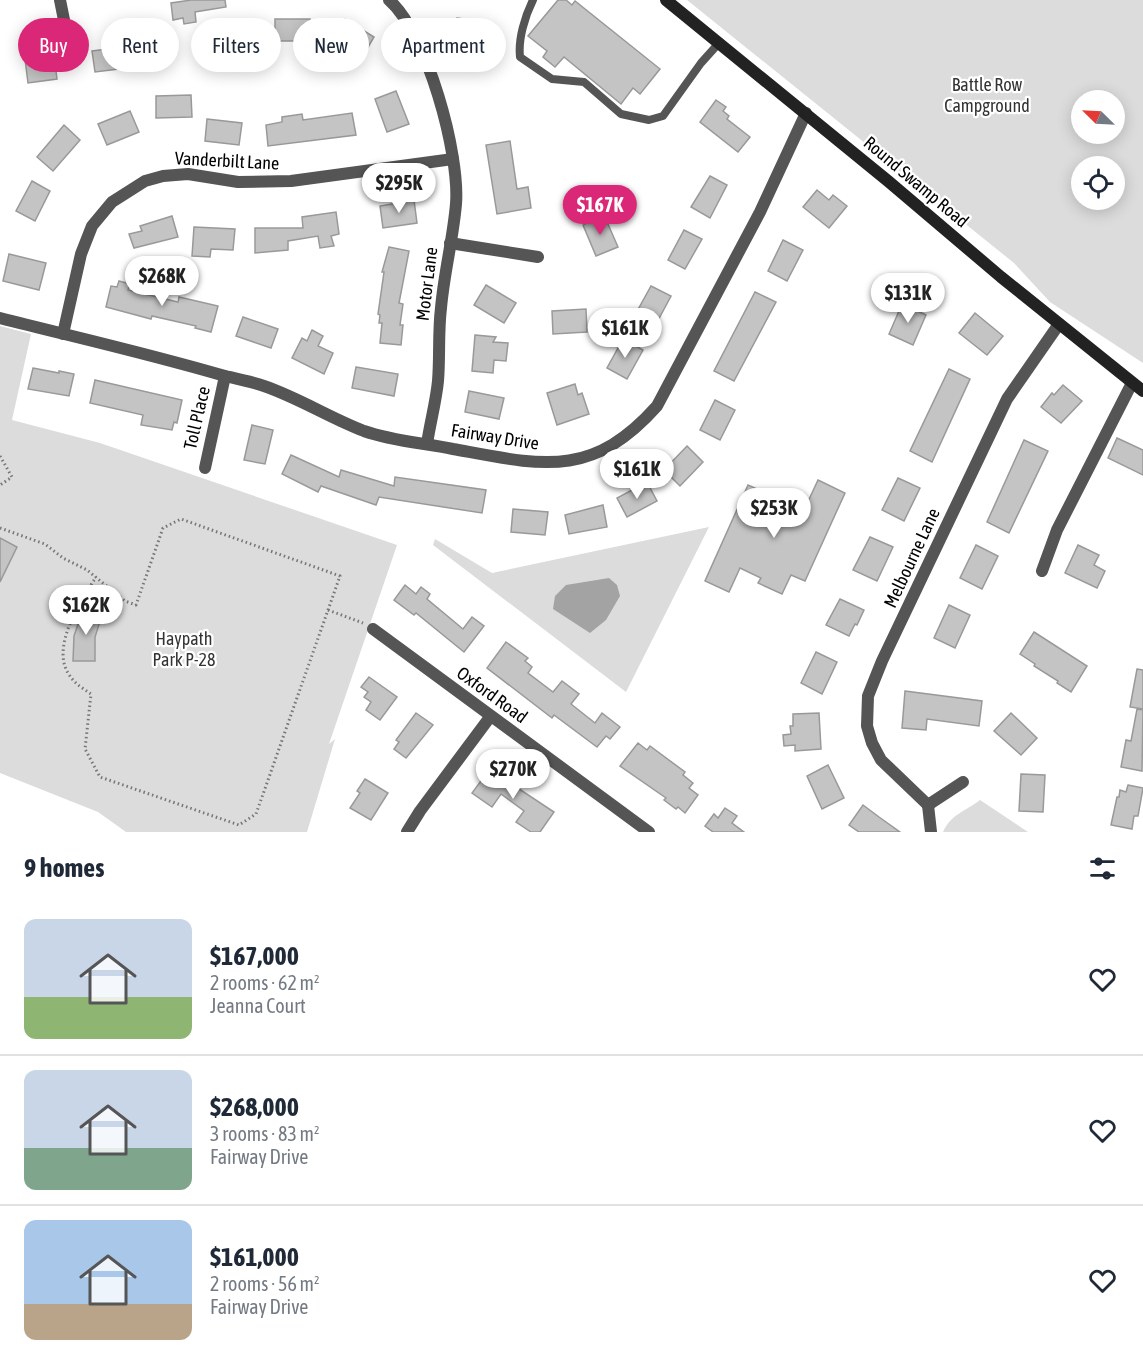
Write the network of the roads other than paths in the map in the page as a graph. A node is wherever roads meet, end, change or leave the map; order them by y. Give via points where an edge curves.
1 (60, 0) edge
2 (389, 0) edge
3 (666, 0) edge
4 (531, 3) edge
5 (64, 18) edge
6 (719, 43) junction
7 (806, 113) junction
8 (453, 159) junction
9 (450, 243) junction
10 (538, 257) dead end
11 (0, 318) edge
12 (1059, 324) junction
13 (63, 334) junction
14 (225, 376) junction
15 (1132, 383) junction
16 (1143, 391) edge
17 (427, 444) junction
18 (205, 468) dead end
19 (1042, 571) dead end
20 (373, 629) road end
21 (490, 717) junction
22 (963, 782) dead end
23 (928, 805) junction
24 (407, 832) edge
25 (649, 832) edge
26 (931, 832) edge

1 - 5 street
2 - 8 street, Motor Lane via 400,10 417,40 443,111
3 - 6 main road, Round Swamp Road
4 - 6 lane via 520,57 552,79 584,82 621,114 635,118 663,116
6 - 7 main road, Round Swamp Road
7 - 12 main road, Round Swamp Road
7 - 17 street, Fairway Drive via 760,212 670,385 638,428 600,452 554,463 522,462
8 - 9 street, Motor Lane via 456,202
8 - 13 street, Vanderbilt Lane via 291,181 238,182 188,174 145,182 112,202 92,226 81,254
9 - 10 street
9 - 17 street, Motor Lane via 440,311 438,382
11 - 13 street, Fairway Drive
12 - 15 main road, Round Swamp Road
12 - 23 street, Melbourne Lane via 1007,399 868,696 867,726 881,760
13 - 14 street, Fairway Drive
14 - 17 street, Fairway Drive via 265,387 366,431
14 - 18 street, Toll Place
15 - 16 main road, Round Swamp Road
15 - 19 street via 1057,530
20 - 21 street, Oxford Road
21 - 24 street
21 - 25 street, Oxford Road
22 - 23 street
23 - 26 street

